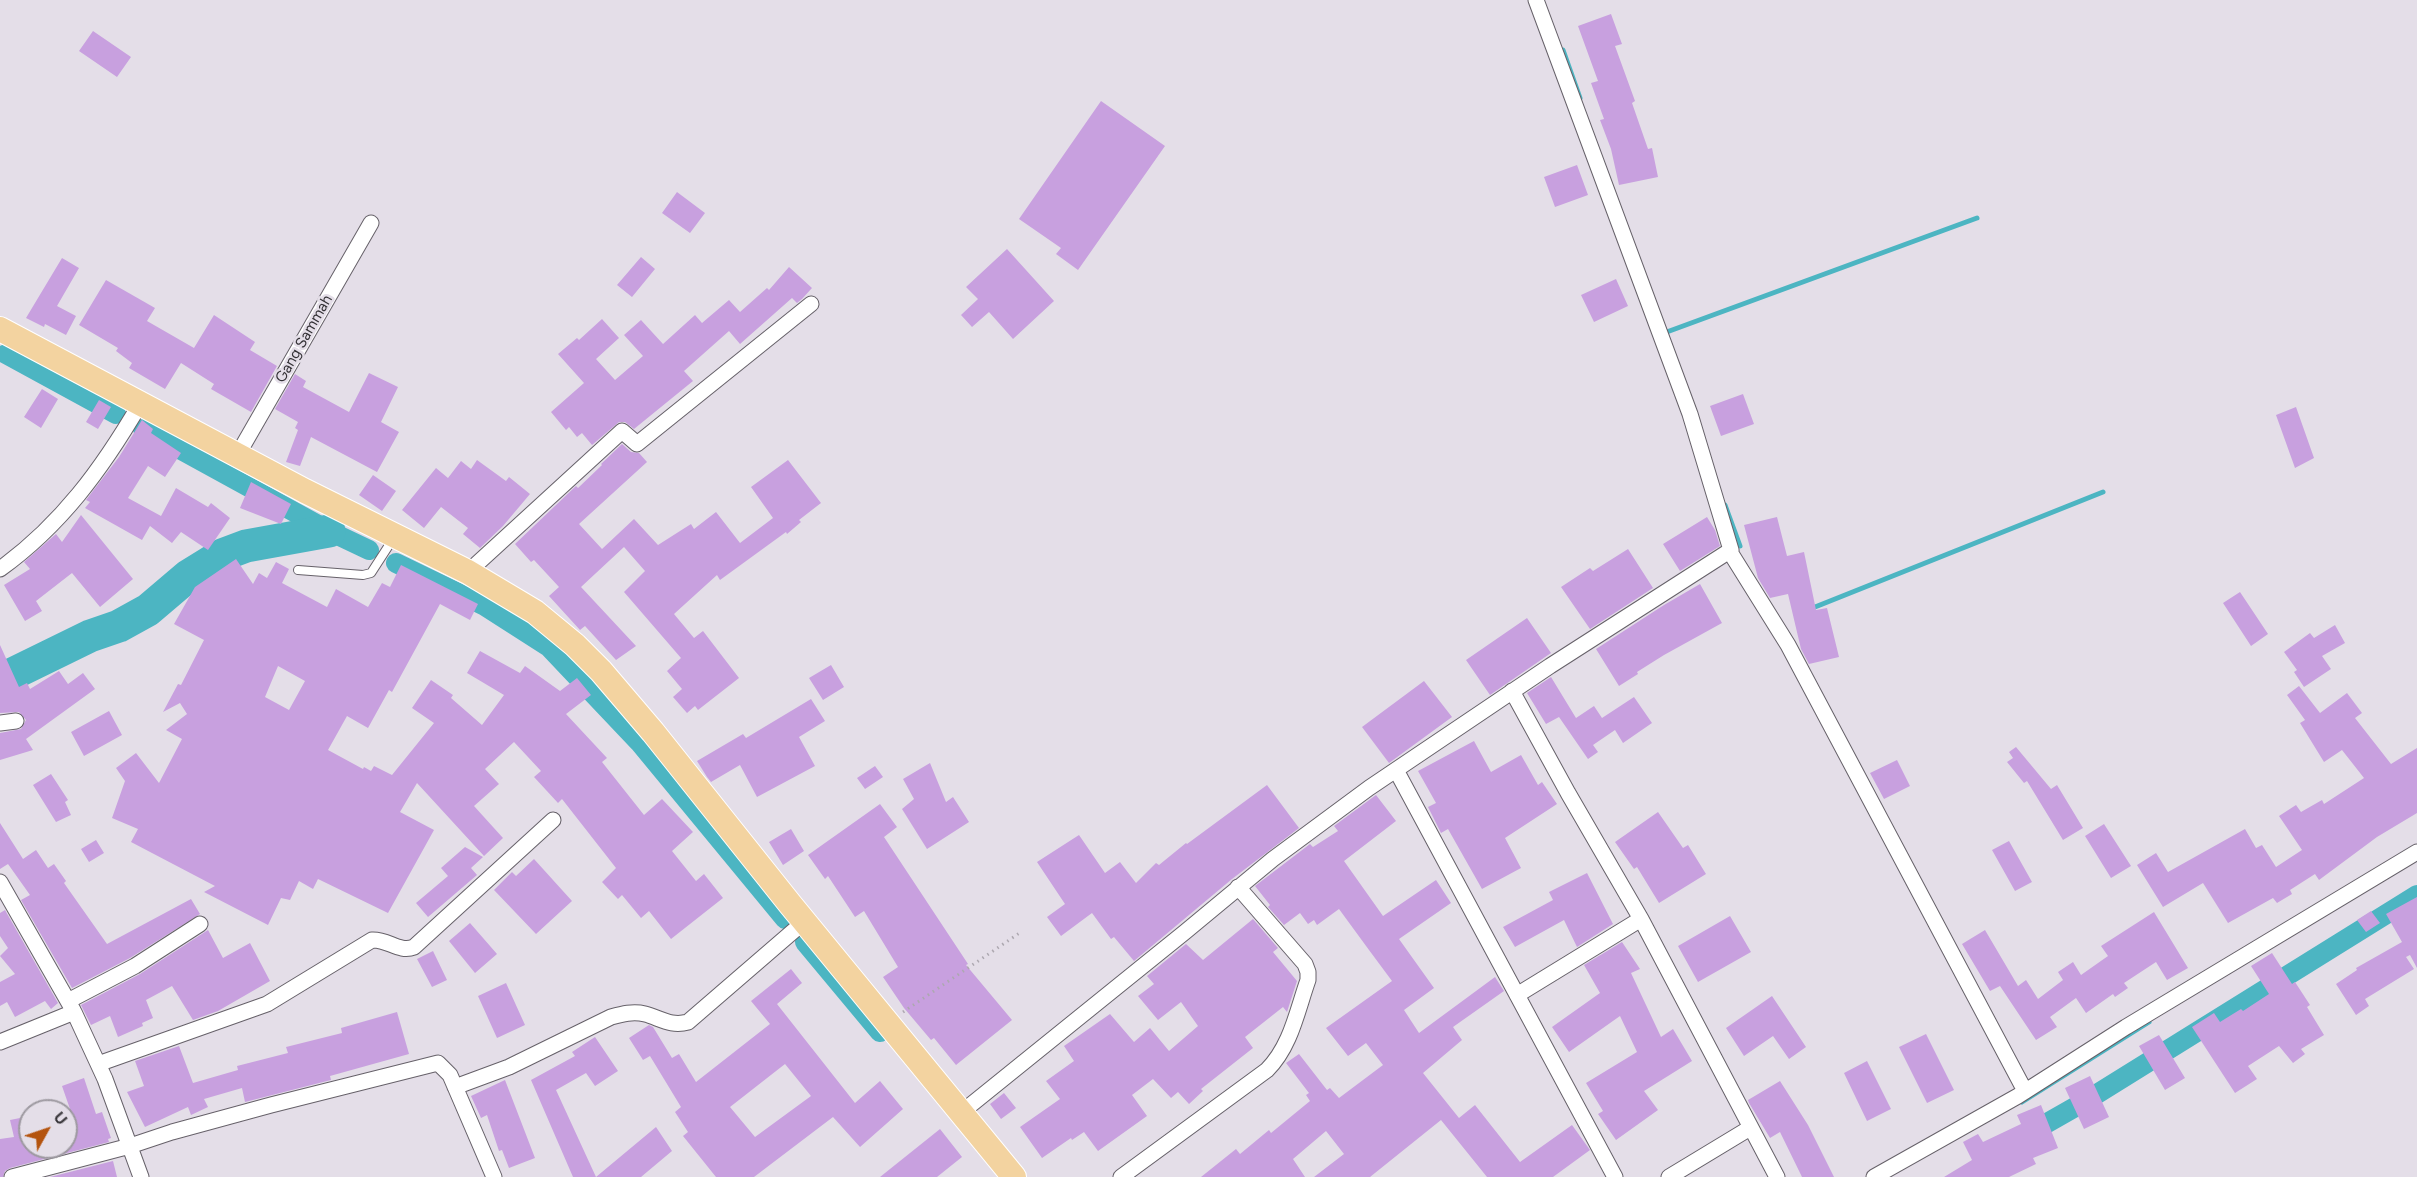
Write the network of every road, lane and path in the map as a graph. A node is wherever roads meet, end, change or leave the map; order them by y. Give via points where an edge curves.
1 (1536, 0) edge
2 (371, 223) dead end
3 (811, 304) dead end
4 (2, 334) edge
5 (140, 404) junction
6 (237, 456) junction
7 (395, 535) junction
8 (1730, 552) junction
9 (0, 570) edge
10 (298, 570) dead end
11 (468, 572) junction
12 (1512, 691) junction
13 (16, 721) dead end
14 (0, 723) edge
15 (1396, 770) junction
16 (553, 820) dead end
17 (2417, 852) edge
18 (0, 882) edge
19 (1238, 887) junction
20 (1641, 919) junction
21 (805, 921) junction
22 (200, 924) dead end
23 (1021, 932) dead end
24 (1517, 995) junction
25 (71, 1006) junction
26 (888, 1023) junction
27 (0, 1042) edge
28 (98, 1064) junction
29 (455, 1087) junction
30 (2025, 1091) junction
31 (962, 1112) junction
32 (1750, 1128) junction
33 (130, 1146) junction
34 (12, 1177) edge
35 (141, 1177) edge
36 (494, 1177) edge
37 (1014, 1177) edge
38 (1121, 1177) edge
39 (1615, 1177) edge
40 (1669, 1177) edge
41 (1777, 1177) edge
42 (1874, 1177) edge

1 - 8 street via 1690,414
2 - 6 street, Gang Sammah
3 - 11 street via 637,444 622,431
4 - 5 main road
5 - 6 main road
5 - 9 street via 71,505 50,529
6 - 7 main road
7 - 10 lane via 370,573
7 - 11 main road
8 - 12 street
8 - 30 street via 1788,645
11 - 21 main road via 535,612 601,671
12 - 15 street
12 - 20 street
13 - 14 street
15 - 19 street
15 - 24 street
16 - 28 street via 414,947 401,949 372,940 267,1004
17 - 30 street
18 - 25 street
19 - 31 street
19 - 38 street via 1308,972 1286,1043 1267,1070
20 - 24 street
20 - 32 street
21 - 26 main road
21 - 29 street via 688,1022 676,1024 629,1012 611,1017 529,1058
22 - 25 street
23 - 26 path
24 - 39 street
25 - 27 street
25 - 28 street
26 - 31 main road
28 - 33 street
29 - 33 street via 438,1063
29 - 36 street
30 - 42 street
31 - 37 main road
32 - 40 street
32 - 41 street
33 - 34 street
33 - 35 street

